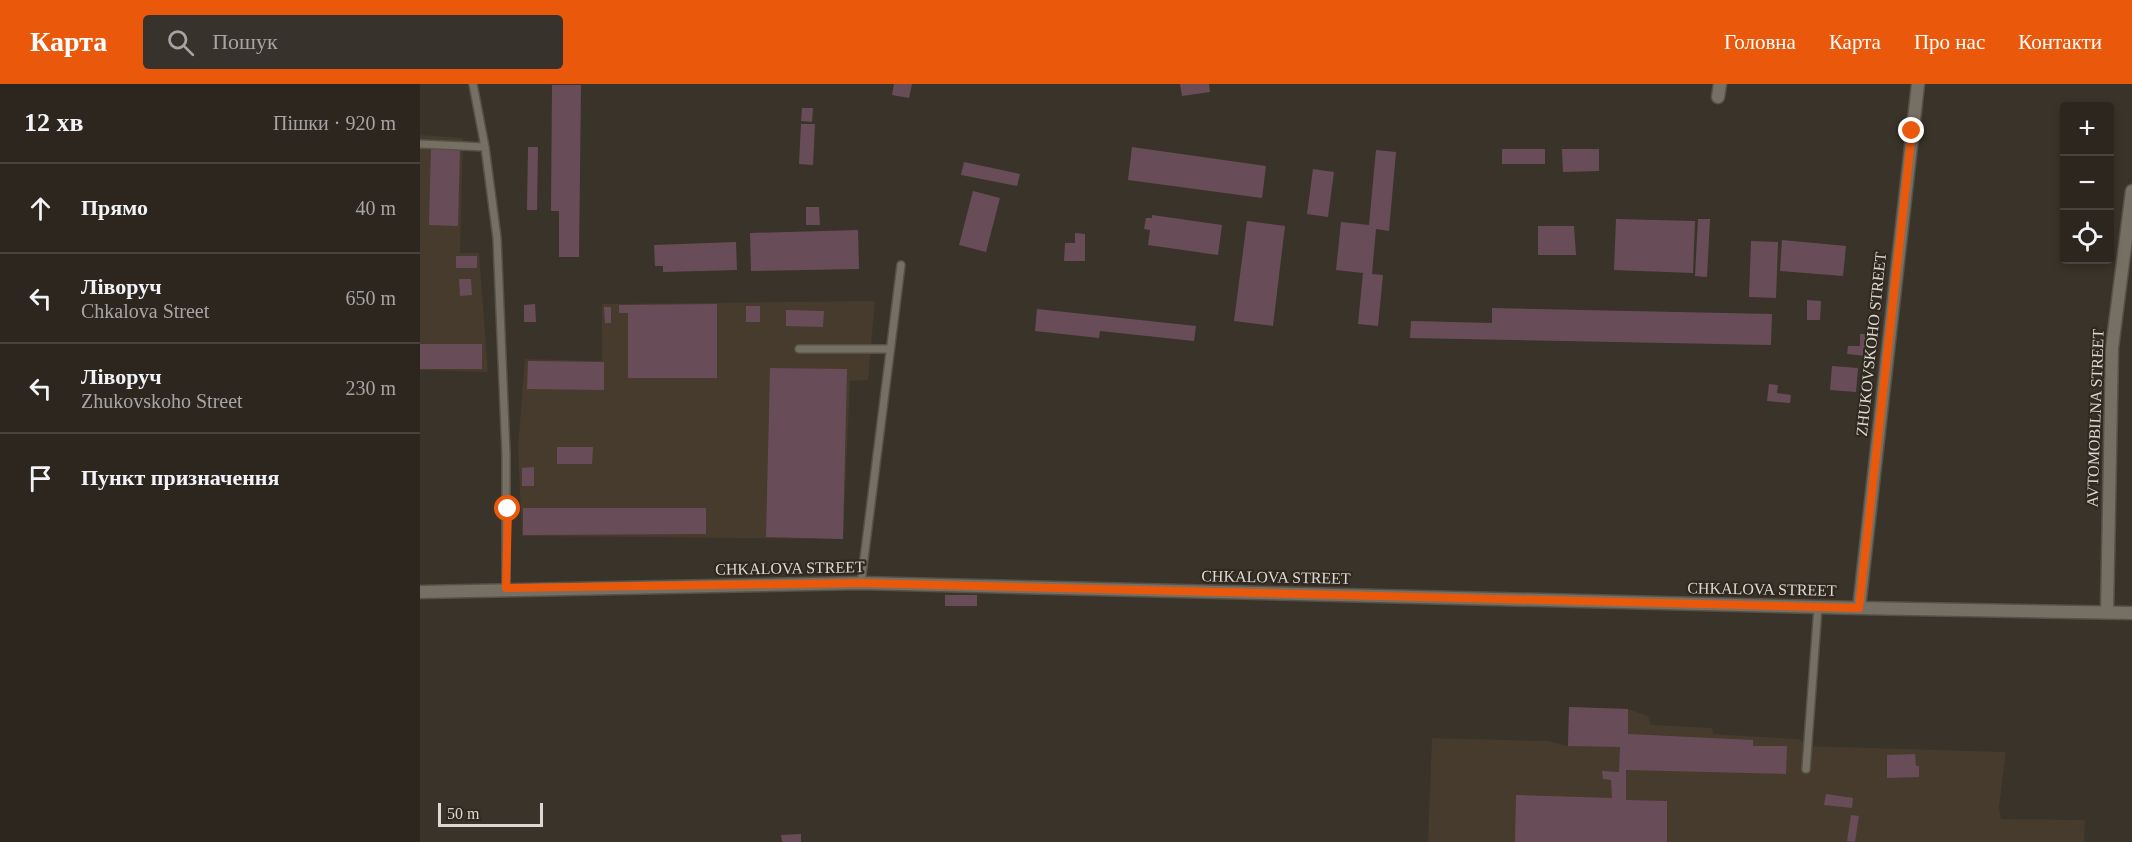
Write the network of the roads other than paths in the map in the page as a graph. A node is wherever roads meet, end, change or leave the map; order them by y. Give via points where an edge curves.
1 (473, 84) edge
2 (1918, 84) edge
3 (420, 144) edge
4 (485, 147) junction
5 (2132, 191) edge
6 (901, 265) dead end
7 (799, 349) dead end
8 (890, 349) junction
9 (861, 583) junction
10 (506, 588) junction
11 (420, 592) edge
12 (1818, 607) junction
13 (1859, 608) junction
14 (2107, 612) junction
15 (2132, 613) edge
16 (1806, 769) dead end

1 - 4 lane
2 - 13 street, ZHUKOVSKOHO STREET
3 - 4 lane
4 - 10 lane via 497,249 507,465
5 - 14 street, AVTOMOBILNA STREET via 2112,348
6 - 8 lane
7 - 8 lane
8 - 9 lane
9 - 10 street, CHKALOVA STREET
9 - 12 street, CHKALOVA STREET
10 - 11 street, CHKALOVA STREET
12 - 13 street, CHKALOVA STREET
12 - 16 lane
13 - 14 street, CHKALOVA STREET
14 - 15 street, CHKALOVA STREET

